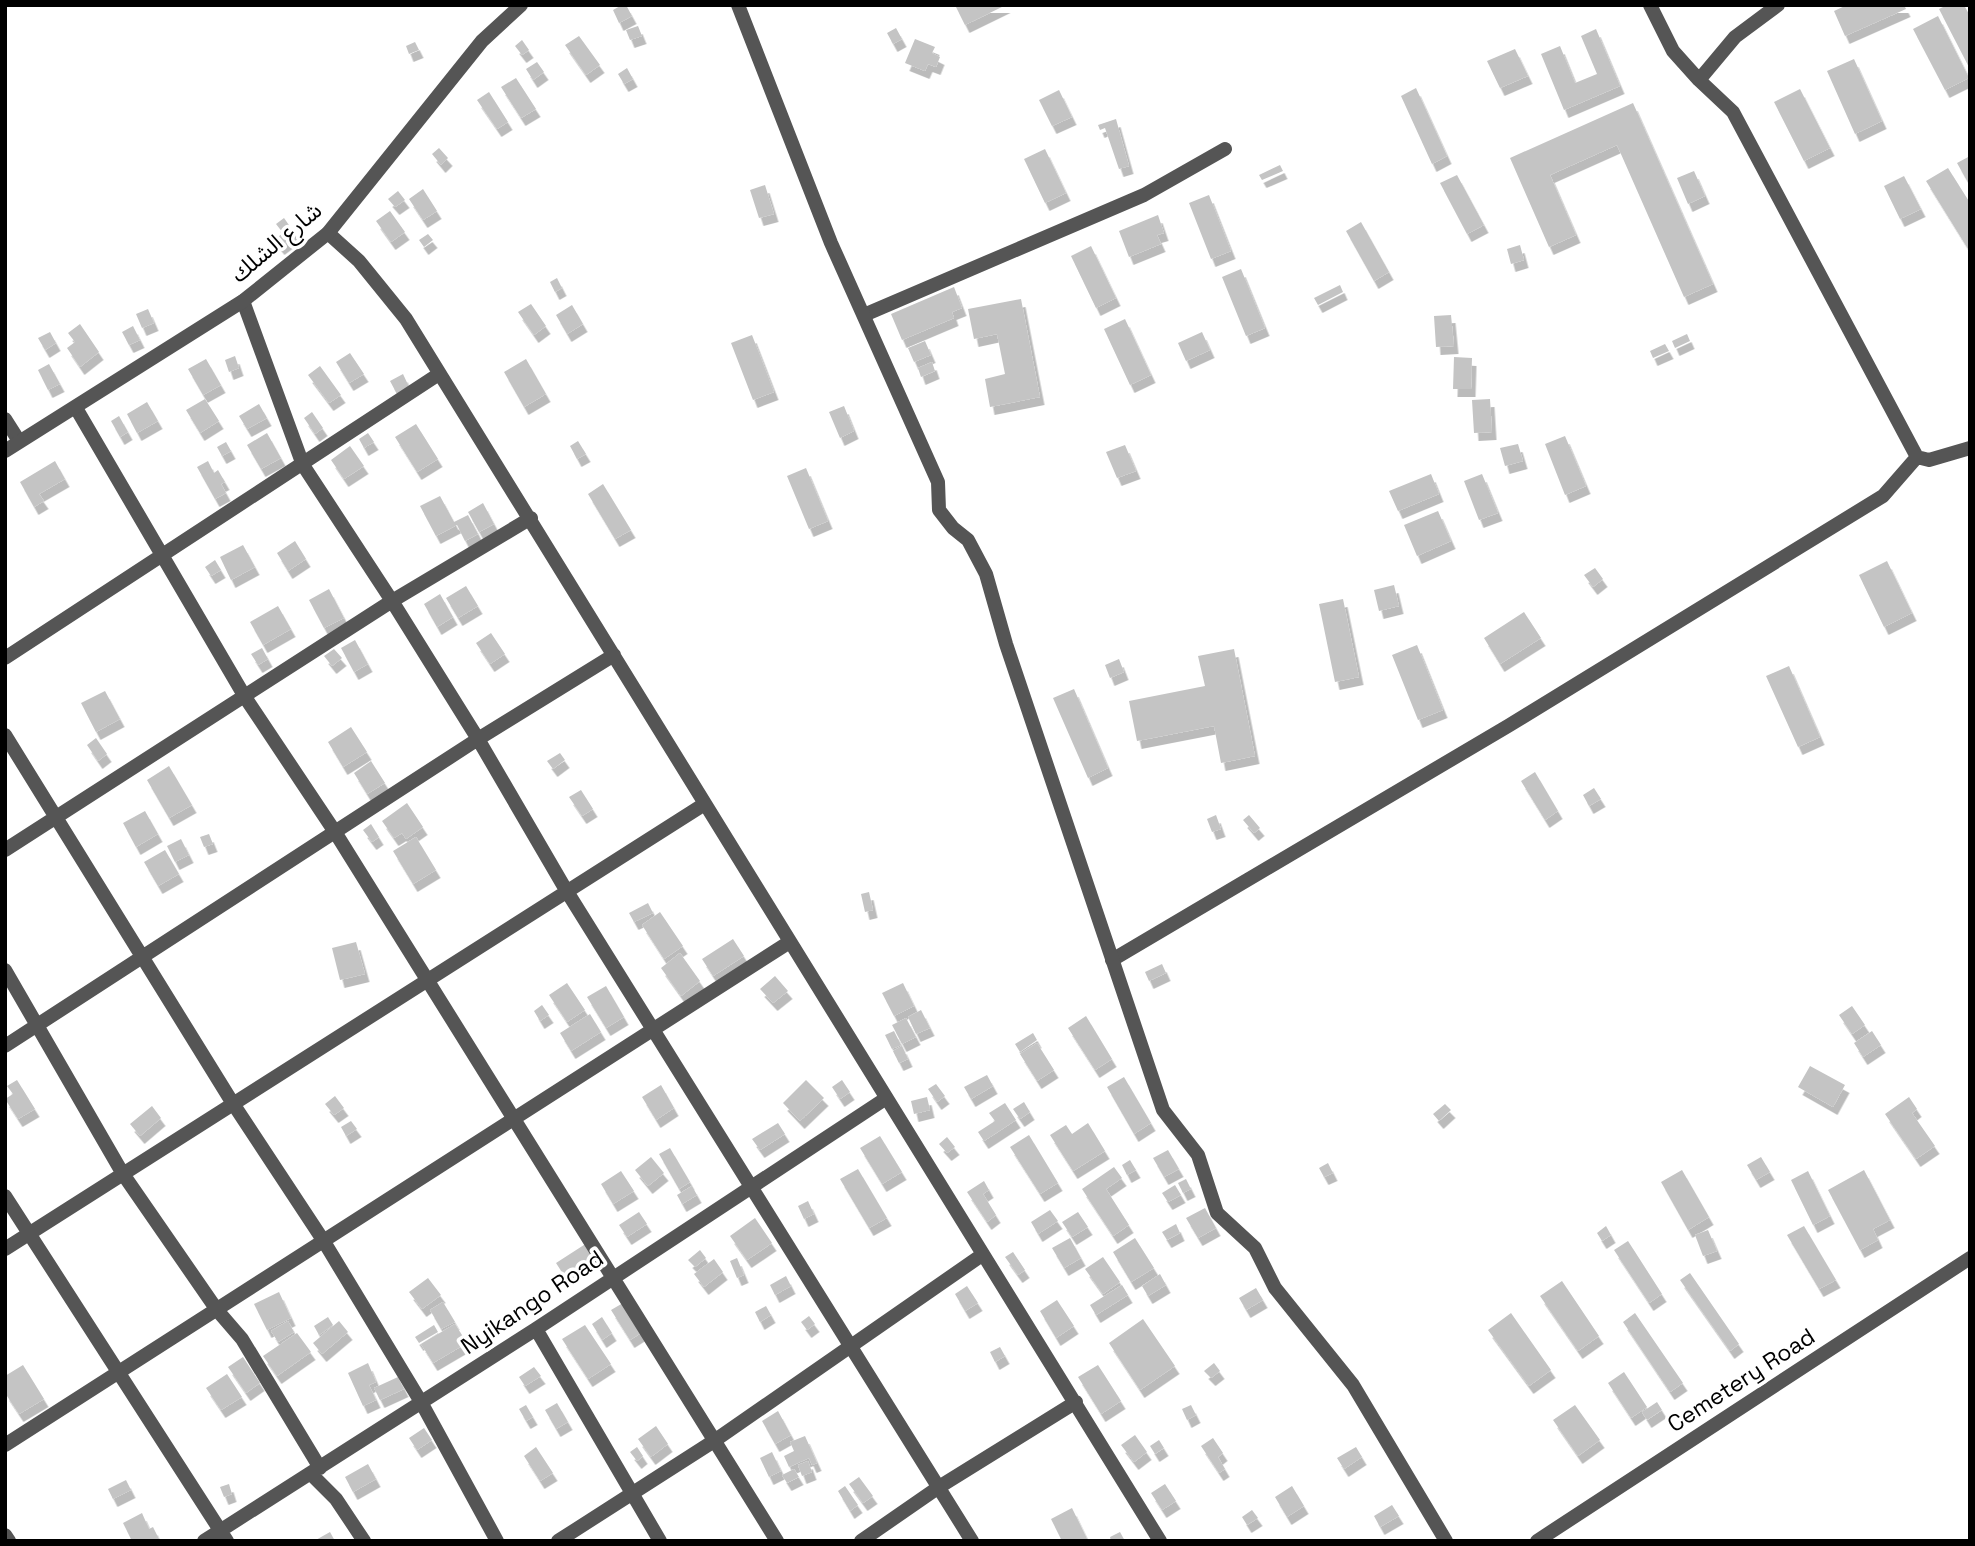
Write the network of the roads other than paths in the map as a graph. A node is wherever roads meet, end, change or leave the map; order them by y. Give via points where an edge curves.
1 (521, 5) edge
2 (738, 5) edge
3 (1650, 5) edge
4 (1778, 5) edge
5 (1699, 80) junction
6 (1225, 149) dead end
7 (328, 233) junction
8 (243, 301) junction
9 (864, 315) junction
10 (439, 374) junction
11 (76, 408) junction
12 (5, 419) edge
13 (19, 441) junction
14 (1970, 448) edge
15 (5, 450) edge
16 (1917, 457) junction
17 (303, 465) junction
18 (531, 518) junction
19 (163, 555) junction
20 (392, 601) junction
21 (614, 655) junction
22 (5, 658) edge
23 (245, 697) junction
24 (5, 735) edge
25 (478, 739) junction
26 (703, 805) junction
27 (57, 817) junction
28 (335, 832) junction
29 (5, 850) edge
30 (566, 890) junction
31 (788, 943) junction
32 (141, 956) junction
33 (1112, 960) junction
34 (5, 970) edge
35 (427, 979) junction
36 (38, 1024) junction
37 (651, 1028) junction
38 (5, 1046) edge
39 (885, 1099) junction
40 (232, 1102) junction
41 (513, 1118) junction
42 (123, 1174) junction
43 (750, 1186) junction
44 (5, 1196) edge
45 (28, 1234) junction
46 (323, 1240) junction
47 (5, 1250) edge
48 (982, 1255) junction
49 (1970, 1258) edge
50 (612, 1277) junction
51 (217, 1310) junction
52 (536, 1329) junction
53 (851, 1346) junction
54 (118, 1373) junction
55 (421, 1402) junction
56 (1076, 1402) junction
57 (714, 1441) junction
58 (5, 1445) edge
59 (316, 1471) junction
60 (939, 1487) junction
61 (631, 1494) junction
62 (5, 1535) edge
63 (223, 1535) edge
64 (9, 1541) edge
65 (204, 1541) edge
66 (364, 1541) edge
67 (497, 1541) edge
68 (558, 1541) edge
69 (660, 1541) edge
70 (778, 1541) edge
71 (861, 1541) edge
72 (972, 1541) edge
73 (1160, 1541) edge
74 (1446, 1541) edge
75 (1537, 1541) edge

1 - 7 street, شارع الشلك via 482,41
2 - 9 street
3 - 5 street via 1673,51
4 - 5 street via 1735,37
5 - 16 street via 1733,112
6 - 9 street via 1144,195
7 - 8 street, شارع الشلك
7 - 10 street via 359,261 398,309
8 - 11 street, شارع الشلك
8 - 17 street
9 - 33 street via 938,482 939,510 968,540 986,574
10 - 17 street
10 - 18 street
11 - 13 street, شارع الشلك
11 - 19 street
12 - 13 street
13 - 15 street, شارع الشلك
14 - 16 street via 1929,460
16 - 33 street via 1883,496 1508,726
17 - 19 street
17 - 20 street
18 - 20 street
18 - 21 street
19 - 22 street
19 - 23 street
20 - 23 street
20 - 25 street
21 - 25 street
21 - 26 street
23 - 27 street
23 - 28 street
24 - 27 street
25 - 28 street
25 - 30 street
26 - 30 street
26 - 31 street
27 - 29 street
27 - 32 street
28 - 32 street
28 - 35 street
30 - 35 street
30 - 37 street
31 - 37 street
31 - 39 street
32 - 36 street
32 - 40 street
33 - 74 street via 1163,1110 1198,1155 1217,1213 1255,1248 1275,1288 1353,1385
34 - 36 street
35 - 40 street
35 - 41 street
36 - 38 street
36 - 42 street
37 - 41 street
37 - 43 street
39 - 43 street, Nyikango Road
39 - 48 street
40 - 42 street
40 - 46 street
41 - 46 street
41 - 50 street
42 - 45 street
42 - 51 street
43 - 50 street, Nyikango Road
43 - 53 street
44 - 45 street
45 - 47 street
45 - 54 street
46 - 51 street
46 - 55 street
48 - 53 street
48 - 56 street
49 - 75 street, Cemetery Road
50 - 52 street, Nyikango Road
50 - 57 street
51 - 54 street
51 - 59 street via 242,1339
52 - 55 street, Nyikango Road
52 - 61 street
53 - 57 street
53 - 60 street
54 - 58 street
54 - 63 street
55 - 59 street, Nyikango Road
55 - 67 street
56 - 60 street
56 - 73 street
57 - 61 street
57 - 70 street
59 - 63 street, Nyikango Road
59 - 66 street
60 - 71 street
60 - 72 street
61 - 68 street
61 - 69 street
62 - 64 street
63 - 65 street, Nyikango Road

